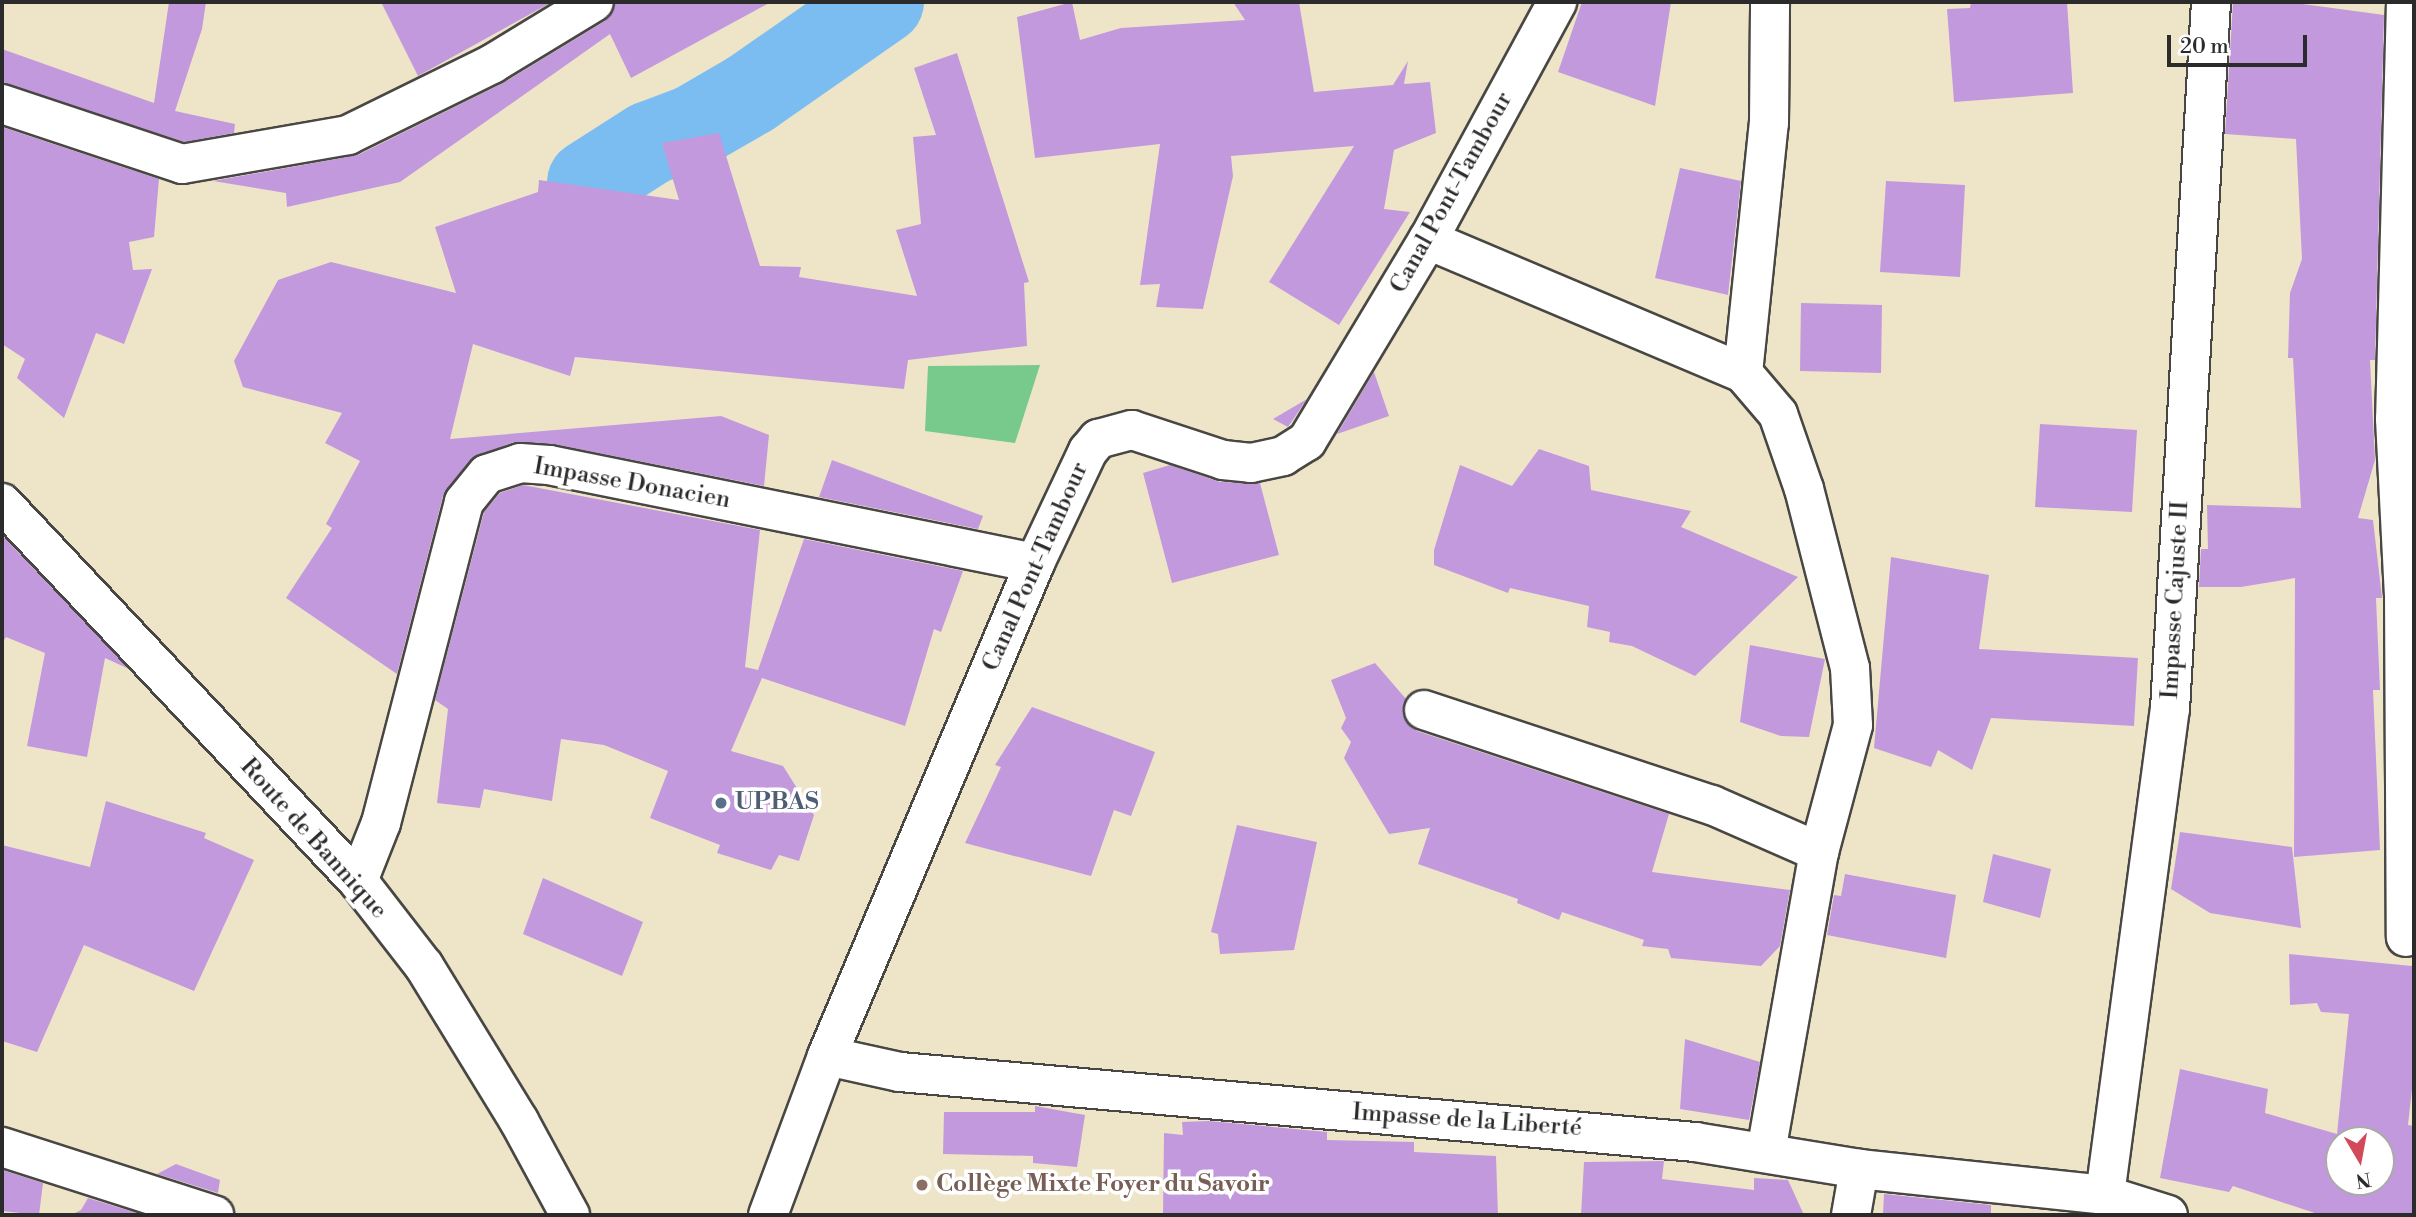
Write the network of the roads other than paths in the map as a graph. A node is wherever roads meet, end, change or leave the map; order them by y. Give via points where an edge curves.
1 (594, 2) edge
2 (1557, 2) edge
3 (1770, 2) edge
4 (2211, 2) edge
5 (2406, 2) edge
6 (2, 104) edge
7 (1428, 240) junction
8 (1743, 373) junction
9 (2, 503) edge
10 (1035, 563) junction
11 (1424, 710) dead end
12 (1819, 852) junction
13 (358, 881) junction
14 (2406, 937) dead end
15 (827, 1056) junction
16 (2, 1147) edge
17 (1766, 1152) junction
18 (1859, 1169) junction
19 (2105, 1195) junction
20 (214, 1215) edge
21 (570, 1215) edge
22 (768, 1215) edge
23 (1851, 1215) edge
24 (2168, 1215) edge

1 - 6 street via 492,64 348,135 183,164
2 - 7 street, Canal Pont-Tambour
3 - 8 street via 1769,123
4 - 19 street, Impasse Cajuste II via 2170,709
5 - 14 street via 2395,419 2404,594
7 - 8 street
7 - 10 street, Canal Pont-Tambour via 1307,441 1283,456 1251,463 1223,460 1149,432 1132,430 1098,439
8 - 12 street via 1778,414 1804,489 1850,668 1853,725
9 - 13 street, Route de Bannique
10 - 13 street, Impasse Donacien via 549,465 520,463 486,474 464,502 381,823
10 - 15 street, Canal Pont-Tambour
11 - 12 street via 1712,805
12 - 17 street
13 - 21 street, Route de Bannique via 424,966 519,1121
15 - 17 street, Impasse de la Liberté via 900,1072 1457,1123 1584,1130
15 - 22 street, Canal Pont-Tambour
16 - 20 street
17 - 18 street, Impasse de la Liberté
18 - 19 street, Impasse de la Liberté
18 - 23 street
19 - 24 street, Impasse de la Liberté

